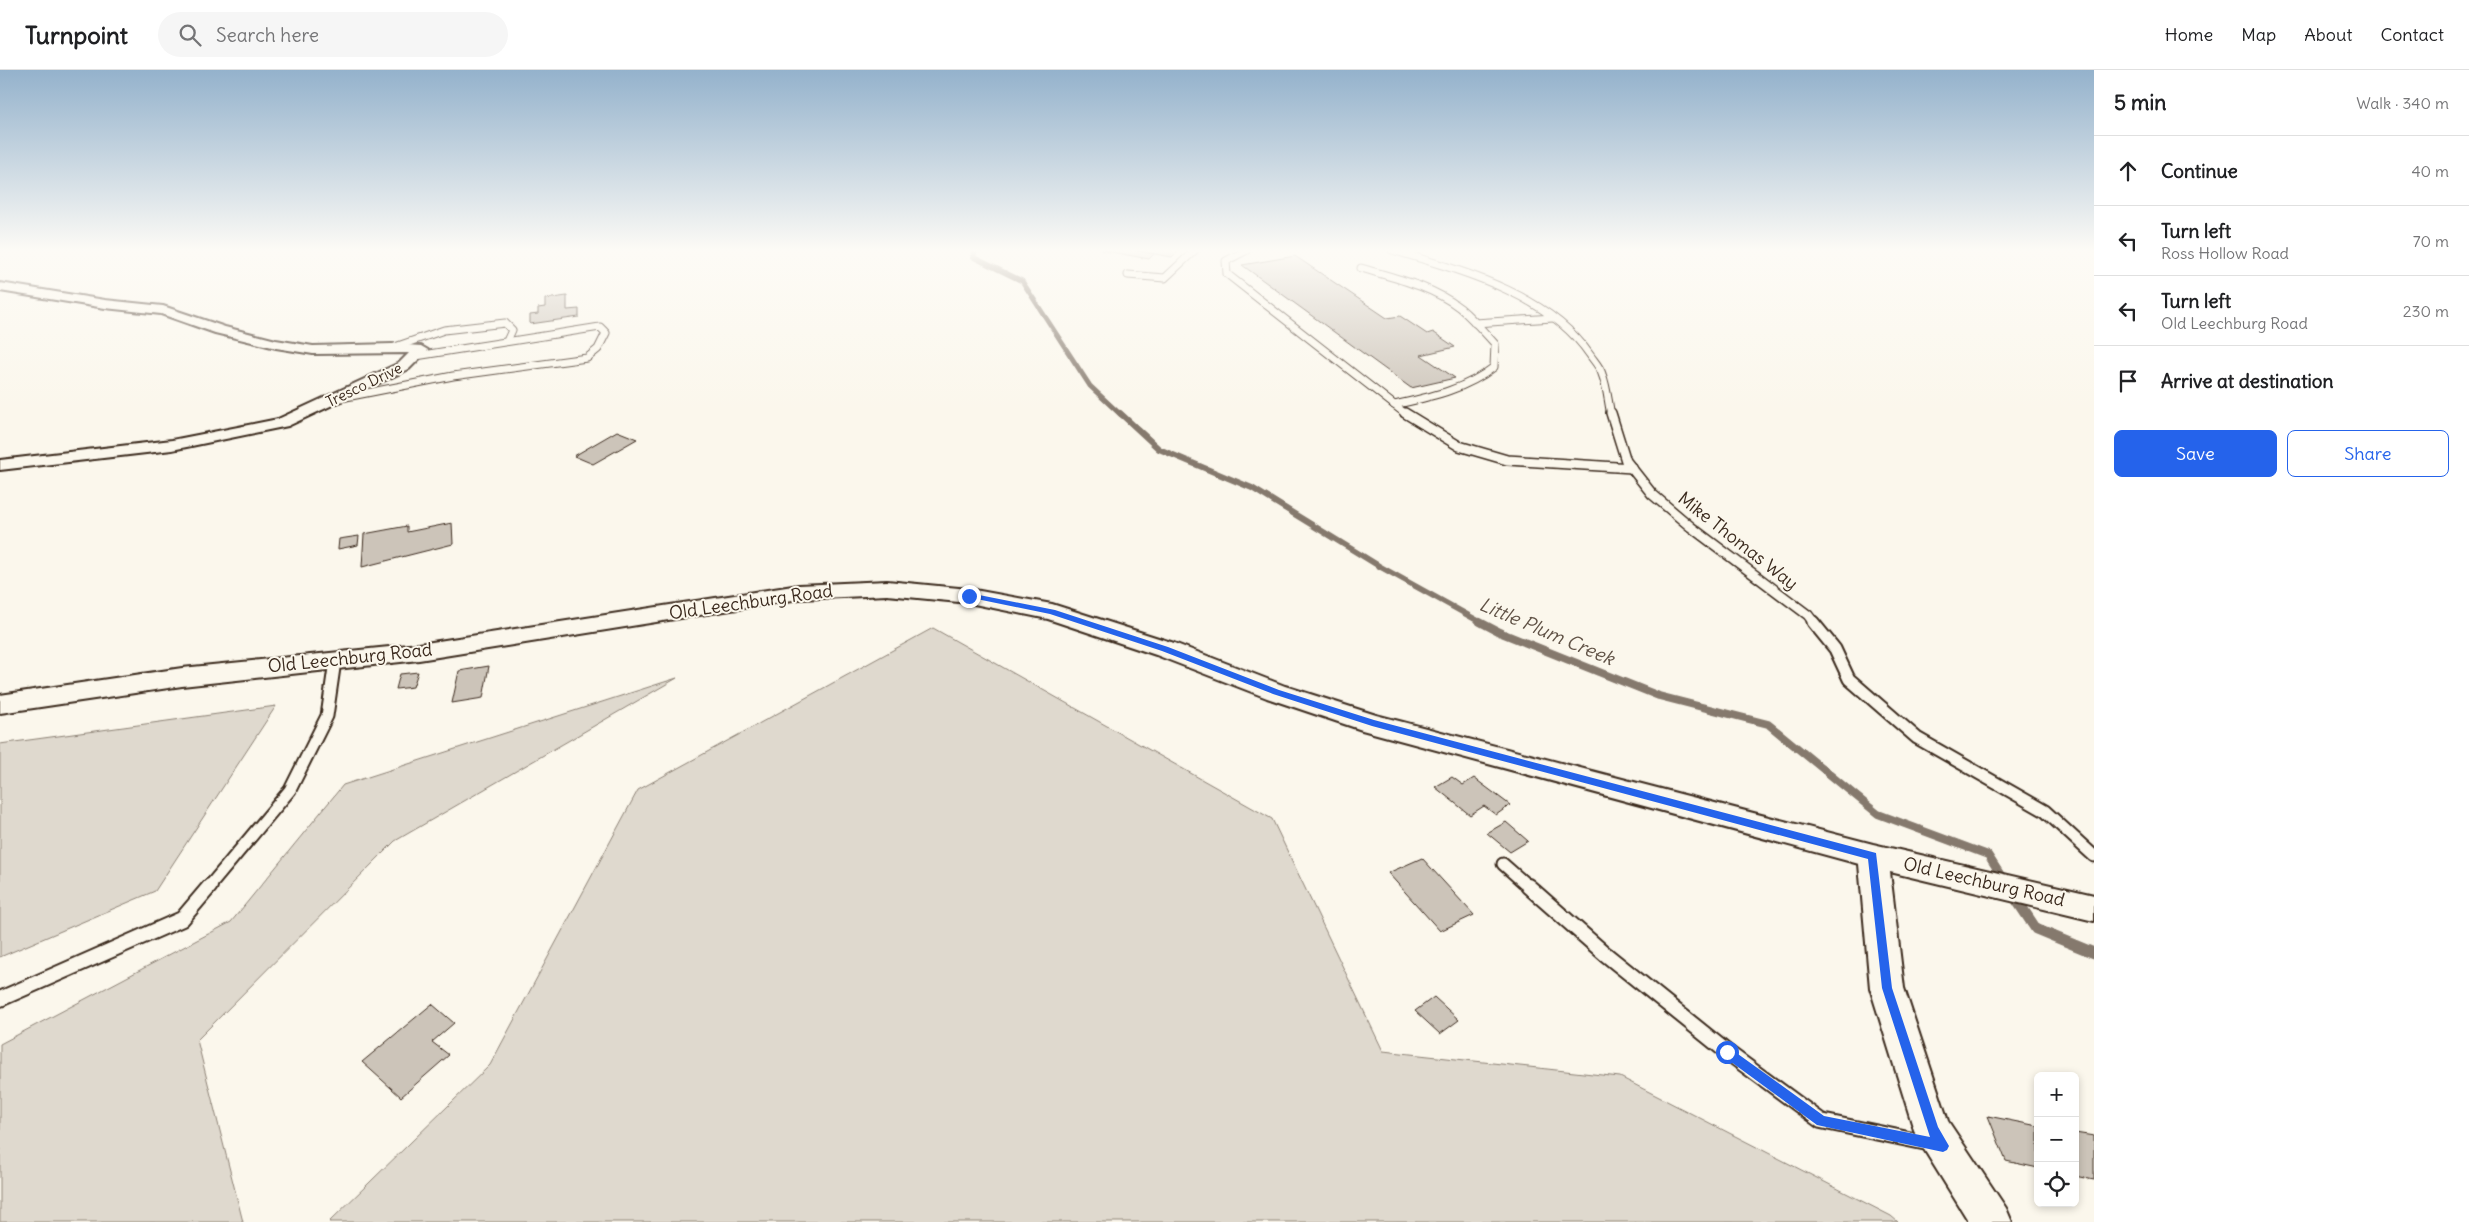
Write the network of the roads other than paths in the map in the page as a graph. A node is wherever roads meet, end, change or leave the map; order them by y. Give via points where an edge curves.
1 (104, 304) edge
2 (1265, 304) edge
3 (1453, 304) edge
4 (1531, 304) edge
5 (1554, 318) junction
6 (1475, 323) junction
7 (507, 341) junction
8 (392, 348) junction
9 (416, 356) junction
10 (336, 399) junction
11 (1394, 405) junction
12 (0, 465) edge
13 (1632, 468) junction
14 (335, 661) junction
15 (0, 704) edge
16 (1873, 856) junction
17 (2094, 856) edge
18 (1503, 864) dead end
19 (2094, 908) edge
20 (0, 999) edge
21 (1943, 1146) junction
22 (1992, 1222) edge

1 - 8 street, Tresco Drive via 163,310 220,330 313,350
2 - 11 lane
3 - 6 lane
4 - 5 lane, Mike Thomas Way
5 - 6 lane
5 - 13 lane, Mike Thomas Way via 1581,342 1602,373 1614,428 1626,461
6 - 11 lane via 1495,344 1494,367 1484,377 1452,390
7 - 8 lane via 512,330 504,323 444,330
7 - 9 lane
7 - 10 lane via 600,327 606,333 598,349 587,358 453,376
8 - 9 street, Tresco Drive via 421,350
9 - 10 street, Tresco Drive via 404,366
10 - 12 street, Tresco Drive via 282,423 172,445
11 - 13 lane via 1459,446 1507,460
13 - 17 lane, Mike Thomas Way via 1652,494 1691,527 1808,615 1835,649 1849,679 1917,738 2045,811
14 - 15 street, Old Leechburg Road via 182,677
14 - 16 street, Old Leechburg Road via 419,652 798,592 887,588 969,596 1052,612 1372,723
14 - 20 lane via 327,716 290,790 182,919
16 - 19 street, Old Leechburg Road
16 - 21 street via 1887,988 1932,1130
18 - 21 lane via 1604,953 1727,1052 1821,1121
21 - 22 street

